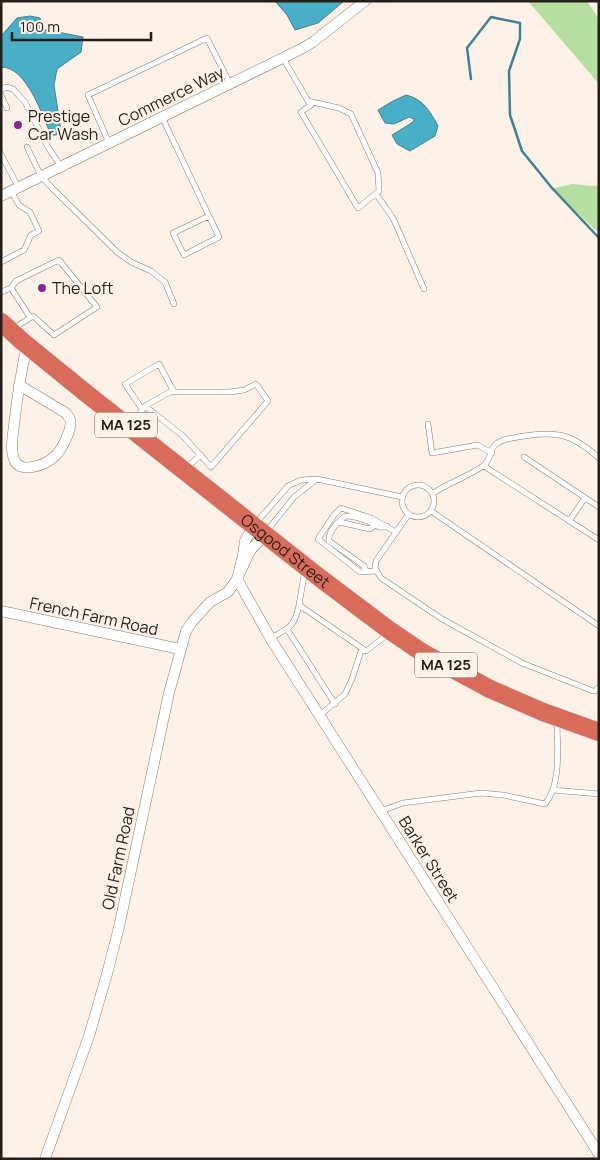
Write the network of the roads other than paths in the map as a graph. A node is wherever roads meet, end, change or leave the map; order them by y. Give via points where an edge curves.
1 (365, 1) edge
2 (284, 58) junction
3 (230, 84) junction
4 (1, 90) edge
5 (1, 94) edge
6 (308, 101) junction
7 (7, 108) dead end
8 (162, 117) junction
9 (109, 143) junction
10 (27, 147) dead end
11 (1, 154) edge
12 (62, 166) junction
13 (8, 167) junction
14 (1, 170) edge
15 (41, 176) junction
16 (15, 189) junction
17 (376, 194) junction
18 (1, 196) edge
19 (209, 216) junction
20 (1, 262) edge
21 (11, 288) junction
22 (424, 289) dead end
23 (1, 292) edge
24 (174, 304) dead end
25 (30, 318) junction
26 (6, 326) edge
27 (27, 345) junction
28 (19, 385) junction
29 (174, 392) junction
30 (144, 408) junction
31 (428, 424) dead end
32 (130, 428) junction
33 (492, 453) junction
34 (200, 455) junction
35 (524, 457) dead end
36 (599, 458) edge
37 (484, 466) junction
38 (184, 470) junction
39 (317, 479) junction
40 (432, 494) junction
41 (402, 497) junction
42 (585, 498) junction
43 (599, 507) edge
44 (431, 511) junction
45 (408, 515) junction
46 (569, 521) junction
47 (387, 526) junction
48 (260, 530) junction
49 (396, 532) junction
50 (599, 540) edge
51 (305, 567) junction
52 (376, 571) junction
53 (366, 572) junction
54 (237, 579) junction
55 (299, 605) junction
56 (1, 611) edge
57 (599, 626) edge
58 (287, 629) junction
59 (391, 632) junction
60 (271, 638) junction
61 (362, 648) junction
62 (180, 649) junction
63 (599, 687) edge
64 (334, 704) junction
65 (320, 716) junction
66 (557, 717) junction
67 (599, 732) edge
68 (552, 790) junction
69 (599, 794) edge
70 (381, 811) junction
71 (599, 1154) edge
72 (45, 1159) edge

1 - 2 street, Commerce Way via 321,36
2 - 3 street, Commerce Way
2 - 6 lane
3 - 8 street, Commerce Way
3 - 9 lane via 207,38 88,95
4 - 12 lane via 6,87 13,89 25,102 49,149
5 - 7 lane
6 - 17 lane via 351,114 378,173 379,192
6 - 17 lane via 311,105 301,112 358,208
8 - 9 street, Commerce Way
8 - 19 lane
9 - 12 street, Commerce Way
10 - 15 lane
11 - 13 lane
12 - 15 street, Commerce Way
13 - 14 lane
13 - 16 lane
15 - 16 street, Commerce Way
15 - 24 lane via 117,252 151,270 164,282
16 - 18 street, Commerce Way
16 - 20 lane via 19,205 30,212 39,230 30,235 24,250
17 - 22 lane via 393,218
19 - 19 lane via 219,237 184,255 173,233
21 - 23 lane
21 - 25 lane
21 - 25 lane via 16,281 59,260 97,307 54,335 33,316
25 - 26 lane
26 - 27 highway, Osgood Street / MA 125
27 - 28 street
27 - 32 highway, Osgood Street / MA 125
28 - 28 street via 12,442 14,460 27,468 54,457 69,431 70,420 66,413
29 - 30 lane
29 - 30 lane via 158,364 125,384
29 - 34 lane via 230,392 256,384 268,401 211,467
30 - 32 lane
30 - 34 lane via 183,436
31 - 33 lane via 432,453 478,445
32 - 38 highway, Osgood Street / MA 125
33 - 36 lane via 497,443 504,440 549,433 578,442
33 - 37 lane
34 - 38 lane
35 - 42 lane
37 - 40 lane
37 - 46 lane
38 - 48 highway, Osgood Street / MA 125
39 - 41 lane
39 - 48 lane
39 - 48 lane via 301,480 288,486
40 - 41 lane via 425,486 414,485 405,490
40 - 44 lane via 434,504
41 - 45 lane via 402,506
42 - 43 lane
42 - 46 lane
44 - 45 lane via 419,518
44 - 57 lane
45 - 49 lane
46 - 50 lane
47 - 49 lane
47 - 53 lane via 374,526 345,516 329,536 330,541 364,566
47 - 53 lane via 341,508 318,539 360,572
48 - 51 highway, Osgood Street / MA 125
48 - 54 street via 245,541
49 - 52 lane via 376,561
51 - 55 lane
51 - 59 highway, Osgood Street / MA 125
52 - 53 lane
52 - 63 lane via 381,578 442,619 522,663 592,692
54 - 60 street, Barker Street
54 - 62 street, Old Farm Road via 228,592 210,602 192,622
55 - 58 lane via 296,621
55 - 61 lane
56 - 62 street, French Farm Road
58 - 60 lane
58 - 64 lane
59 - 61 lane via 366,651
59 - 66 highway, Osgood Street / MA 125 via 490,689
60 - 65 street, Barker Street
61 - 64 lane via 345,694
62 - 72 street, Old Farm Road via 107,974 89,1036
64 - 65 lane
65 - 70 street, Barker Street
66 - 67 highway, Osgood Street / MA 125
66 - 68 lane via 557,761
68 - 69 lane
68 - 70 lane via 545,804 481,793 403,803
70 - 71 street, Barker Street

